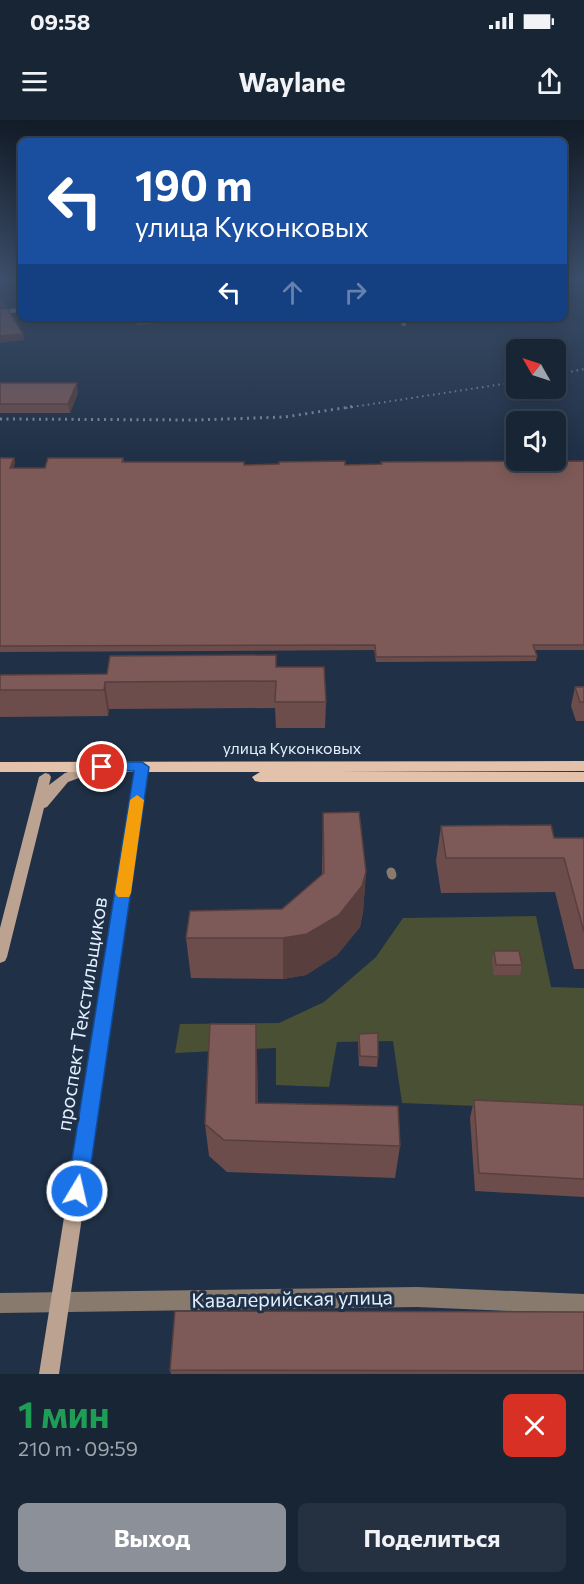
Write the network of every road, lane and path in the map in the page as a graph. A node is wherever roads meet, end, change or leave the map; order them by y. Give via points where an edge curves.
1 (584, 766) edge
2 (0, 767) edge
3 (101, 772) junction
4 (141, 772) junction
5 (0, 777) edge
6 (45, 777) junction
7 (68, 777) junction
8 (584, 777) edge
9 (38, 809) junction
10 (0, 957) edge
11 (0, 1303) edge
12 (60, 1304) junction
13 (584, 1304) edge
14 (49, 1374) edge

1 - 4 main road, улица Куконковых
2 - 3 main road, улица Куконковых
3 - 4 main road, улица Куконковых
3 - 6 main road
3 - 7 main road, улица Куконковых
4 - 8 main road, улица Куконковых
4 - 12 main road, проспект Текстильщиков
5 - 6 main road, улица Куконковых
6 - 7 main road, улица Куконковых
6 - 9 main road
7 - 9 main road via 57,782
9 - 10 main road
11 - 12 street, Кавалерийская улица
12 - 13 street, Кавалерийская улица via 417,1297
12 - 14 main road, проспект Текстильщиков

